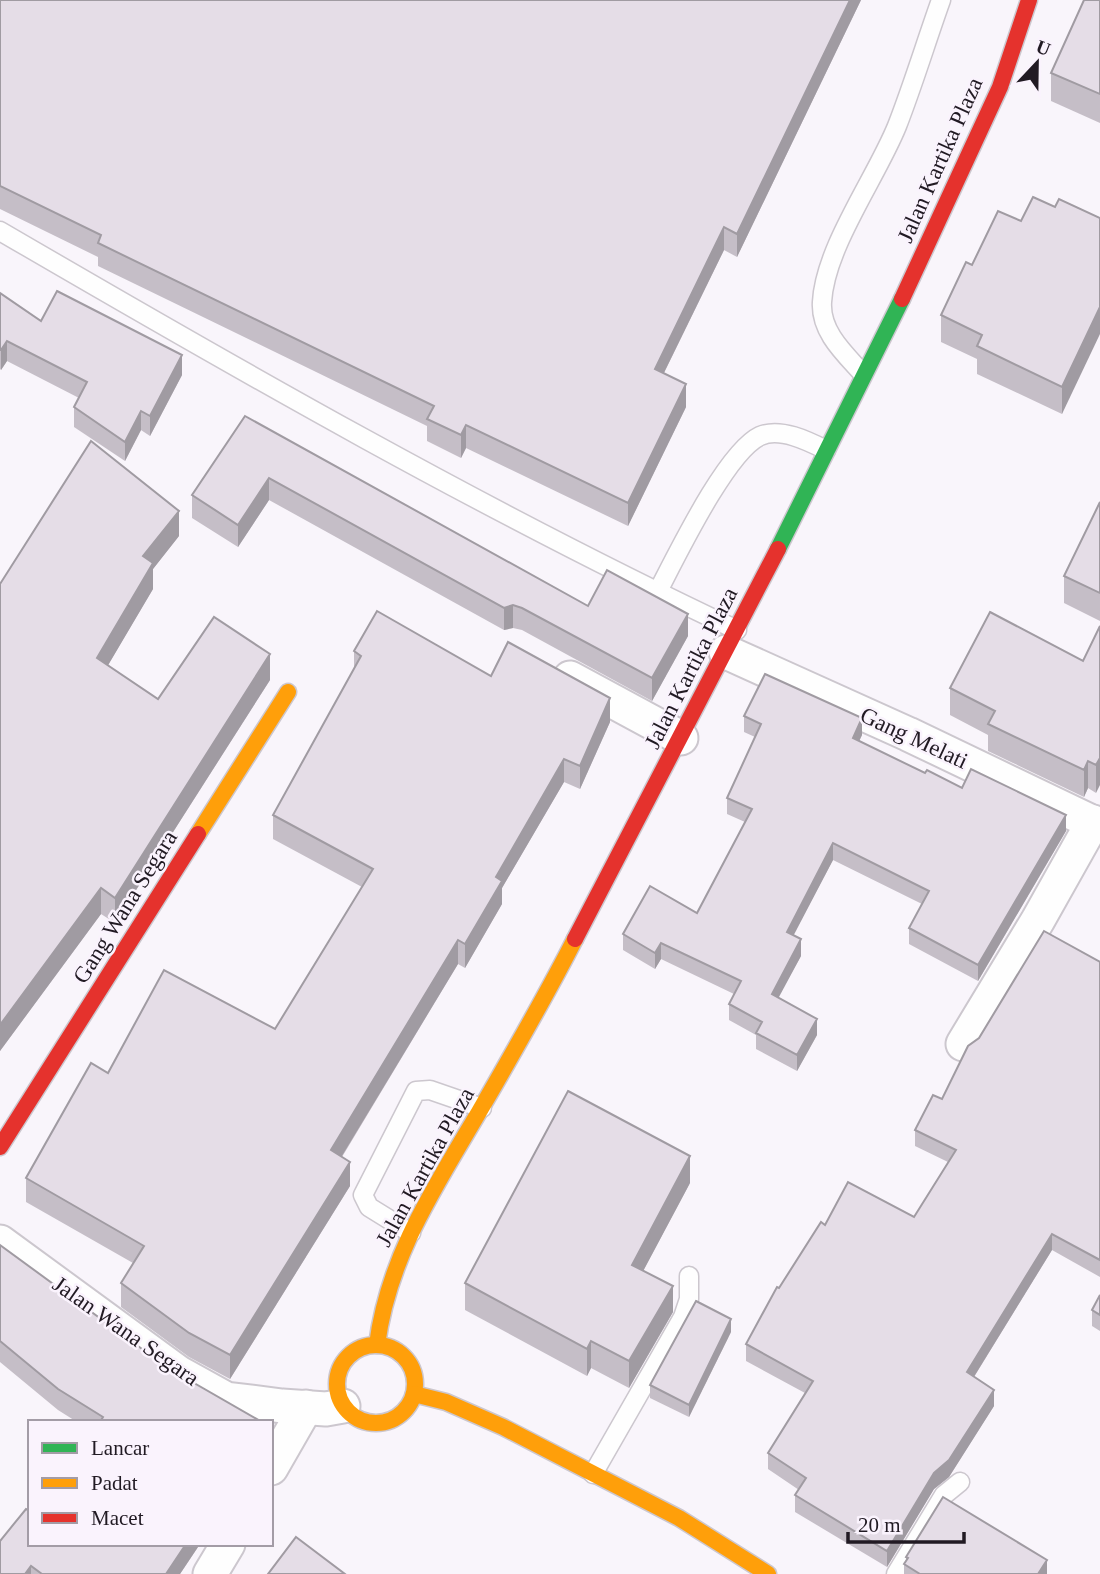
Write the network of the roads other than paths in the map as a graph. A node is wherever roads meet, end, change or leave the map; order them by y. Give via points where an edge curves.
1 (941, 0) edge
2 (1029, 0) edge
3 (0, 231) edge
4 (863, 374) junction
5 (826, 450) junction
6 (657, 593) junction
7 (732, 641) junction
8 (549, 667) edge
9 (288, 692) dead end
10 (681, 738) junction
11 (1096, 824) edge
12 (963, 1044) dead end
13 (482, 1108) junction
14 (0, 1147) edge
15 (411, 1233) junction
16 (0, 1242) edge
17 (689, 1276) dead end
18 (377, 1345) junction
19 (414, 1394) junction
20 (343, 1406) junction
21 (306, 1407) junction
22 (273, 1465) edge
23 (593, 1474) junction
24 (960, 1482) dead end
25 (227, 1546) edge
26 (210, 1574) edge
27 (768, 1574) edge
28 (897, 1574) edge

1 - 4 lane via 896,128 844,232 822,303 830,337
2 - 4 main road, Jalan Kartika Plaza via 1000,87
3 - 6 lane via 254,379
4 - 5 main road, Jalan Kartika Plaza
5 - 6 lane via 798,437 777,434 761,435 737,454
5 - 7 main road, Jalan Kartika Plaza
6 - 7 lane
7 - 10 main road, Jalan Kartika Plaza
7 - 11 street, Gang Melati via 908,734
8 - 10 street
9 - 14 main road, Gang Wana Segara
10 - 13 main road, Jalan Kartika Plaza
11 - 12 street
13 - 15 main road, Jalan Kartika Plaza
13 - 15 lane via 430,1090 416,1091 363,1195 369,1207
15 - 18 main road, Jalan Kartika Plaza via 388,1286
16 - 21 street, Jalan Wana Segara via 179,1373 226,1399
17 - 23 lane via 683,1317
18 - 19 main road via 391,1348 407,1361 415,1380
18 - 20 main road via 357,1351 341,1365 337,1393
19 - 20 main road via 409,1405 389,1422 363,1422
19 - 23 main road via 482,1417
20 - 21 street, Jalan Wana Segara
21 - 22 street
23 - 27 main road via 680,1518
24 - 28 lane via 944,1495
25 - 26 street

